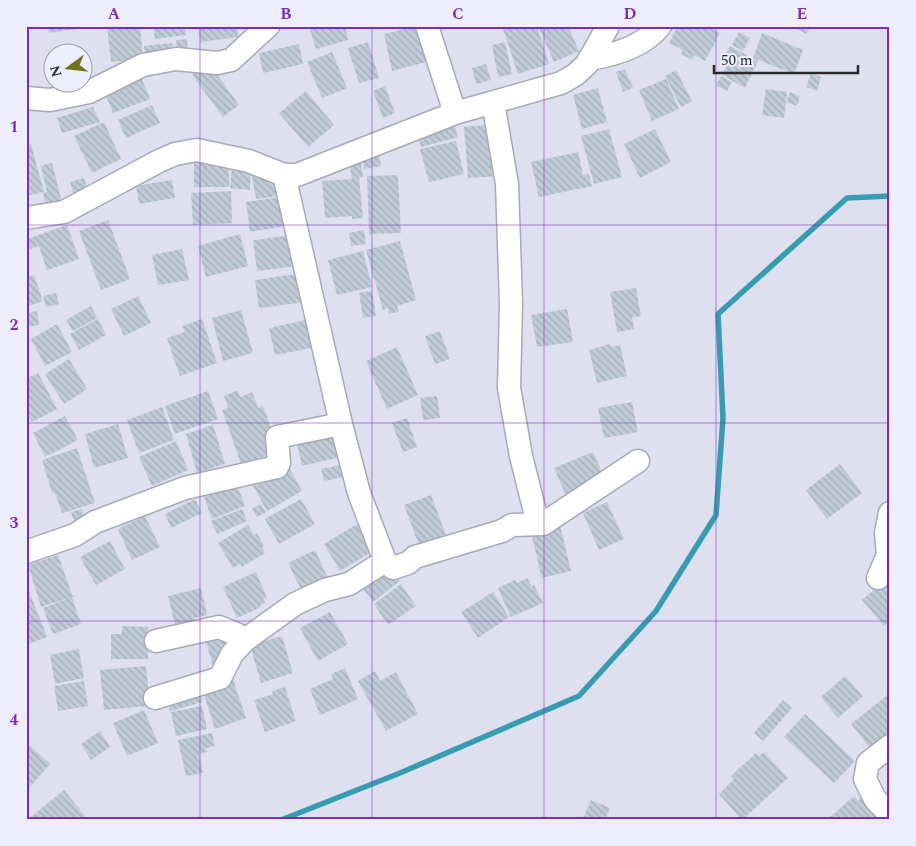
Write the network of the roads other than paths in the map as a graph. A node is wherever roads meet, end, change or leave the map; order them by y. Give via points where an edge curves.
1 (268, 26) edge
2 (427, 26) edge
3 (608, 26) edge
4 (660, 26) edge
5 (589, 59) junction
6 (26, 98) edge
7 (493, 102) junction
8 (455, 113) junction
9 (284, 175) junction
10 (26, 218) edge
11 (340, 424) junction
12 (638, 462) dead end
13 (890, 513) edge
14 (538, 524) junction
15 (26, 552) edge
16 (385, 561) junction
17 (878, 578) dead end
18 (245, 640) junction
19 (156, 641) dead end
20 (155, 698) dead end
21 (890, 746) edge
22 (890, 815) edge

1 - 6 street via 231,60 217,63 167,60 143,65 89,92 50,100
2 - 8 street
3 - 5 street
4 - 5 street via 650,38 613,55
5 - 7 street via 575,75 561,83
7 - 8 street
7 - 14 street via 507,184 511,304 509,388
8 - 9 street via 297,175
9 - 10 street via 249,160 197,150 159,161 64,212
9 - 11 street
11 - 15 street via 277,437 277,467 185,488 95,522 75,535
11 - 16 street via 359,493
12 - 14 street via 543,524
13 - 17 street via 886,533 888,555
14 - 16 street via 512,525 502,531 415,557 393,568
16 - 18 street via 349,584 325,590 295,604
18 - 19 street via 219,627
18 - 20 street via 232,654 220,678
21 - 22 street via 868,763 865,780 875,799

